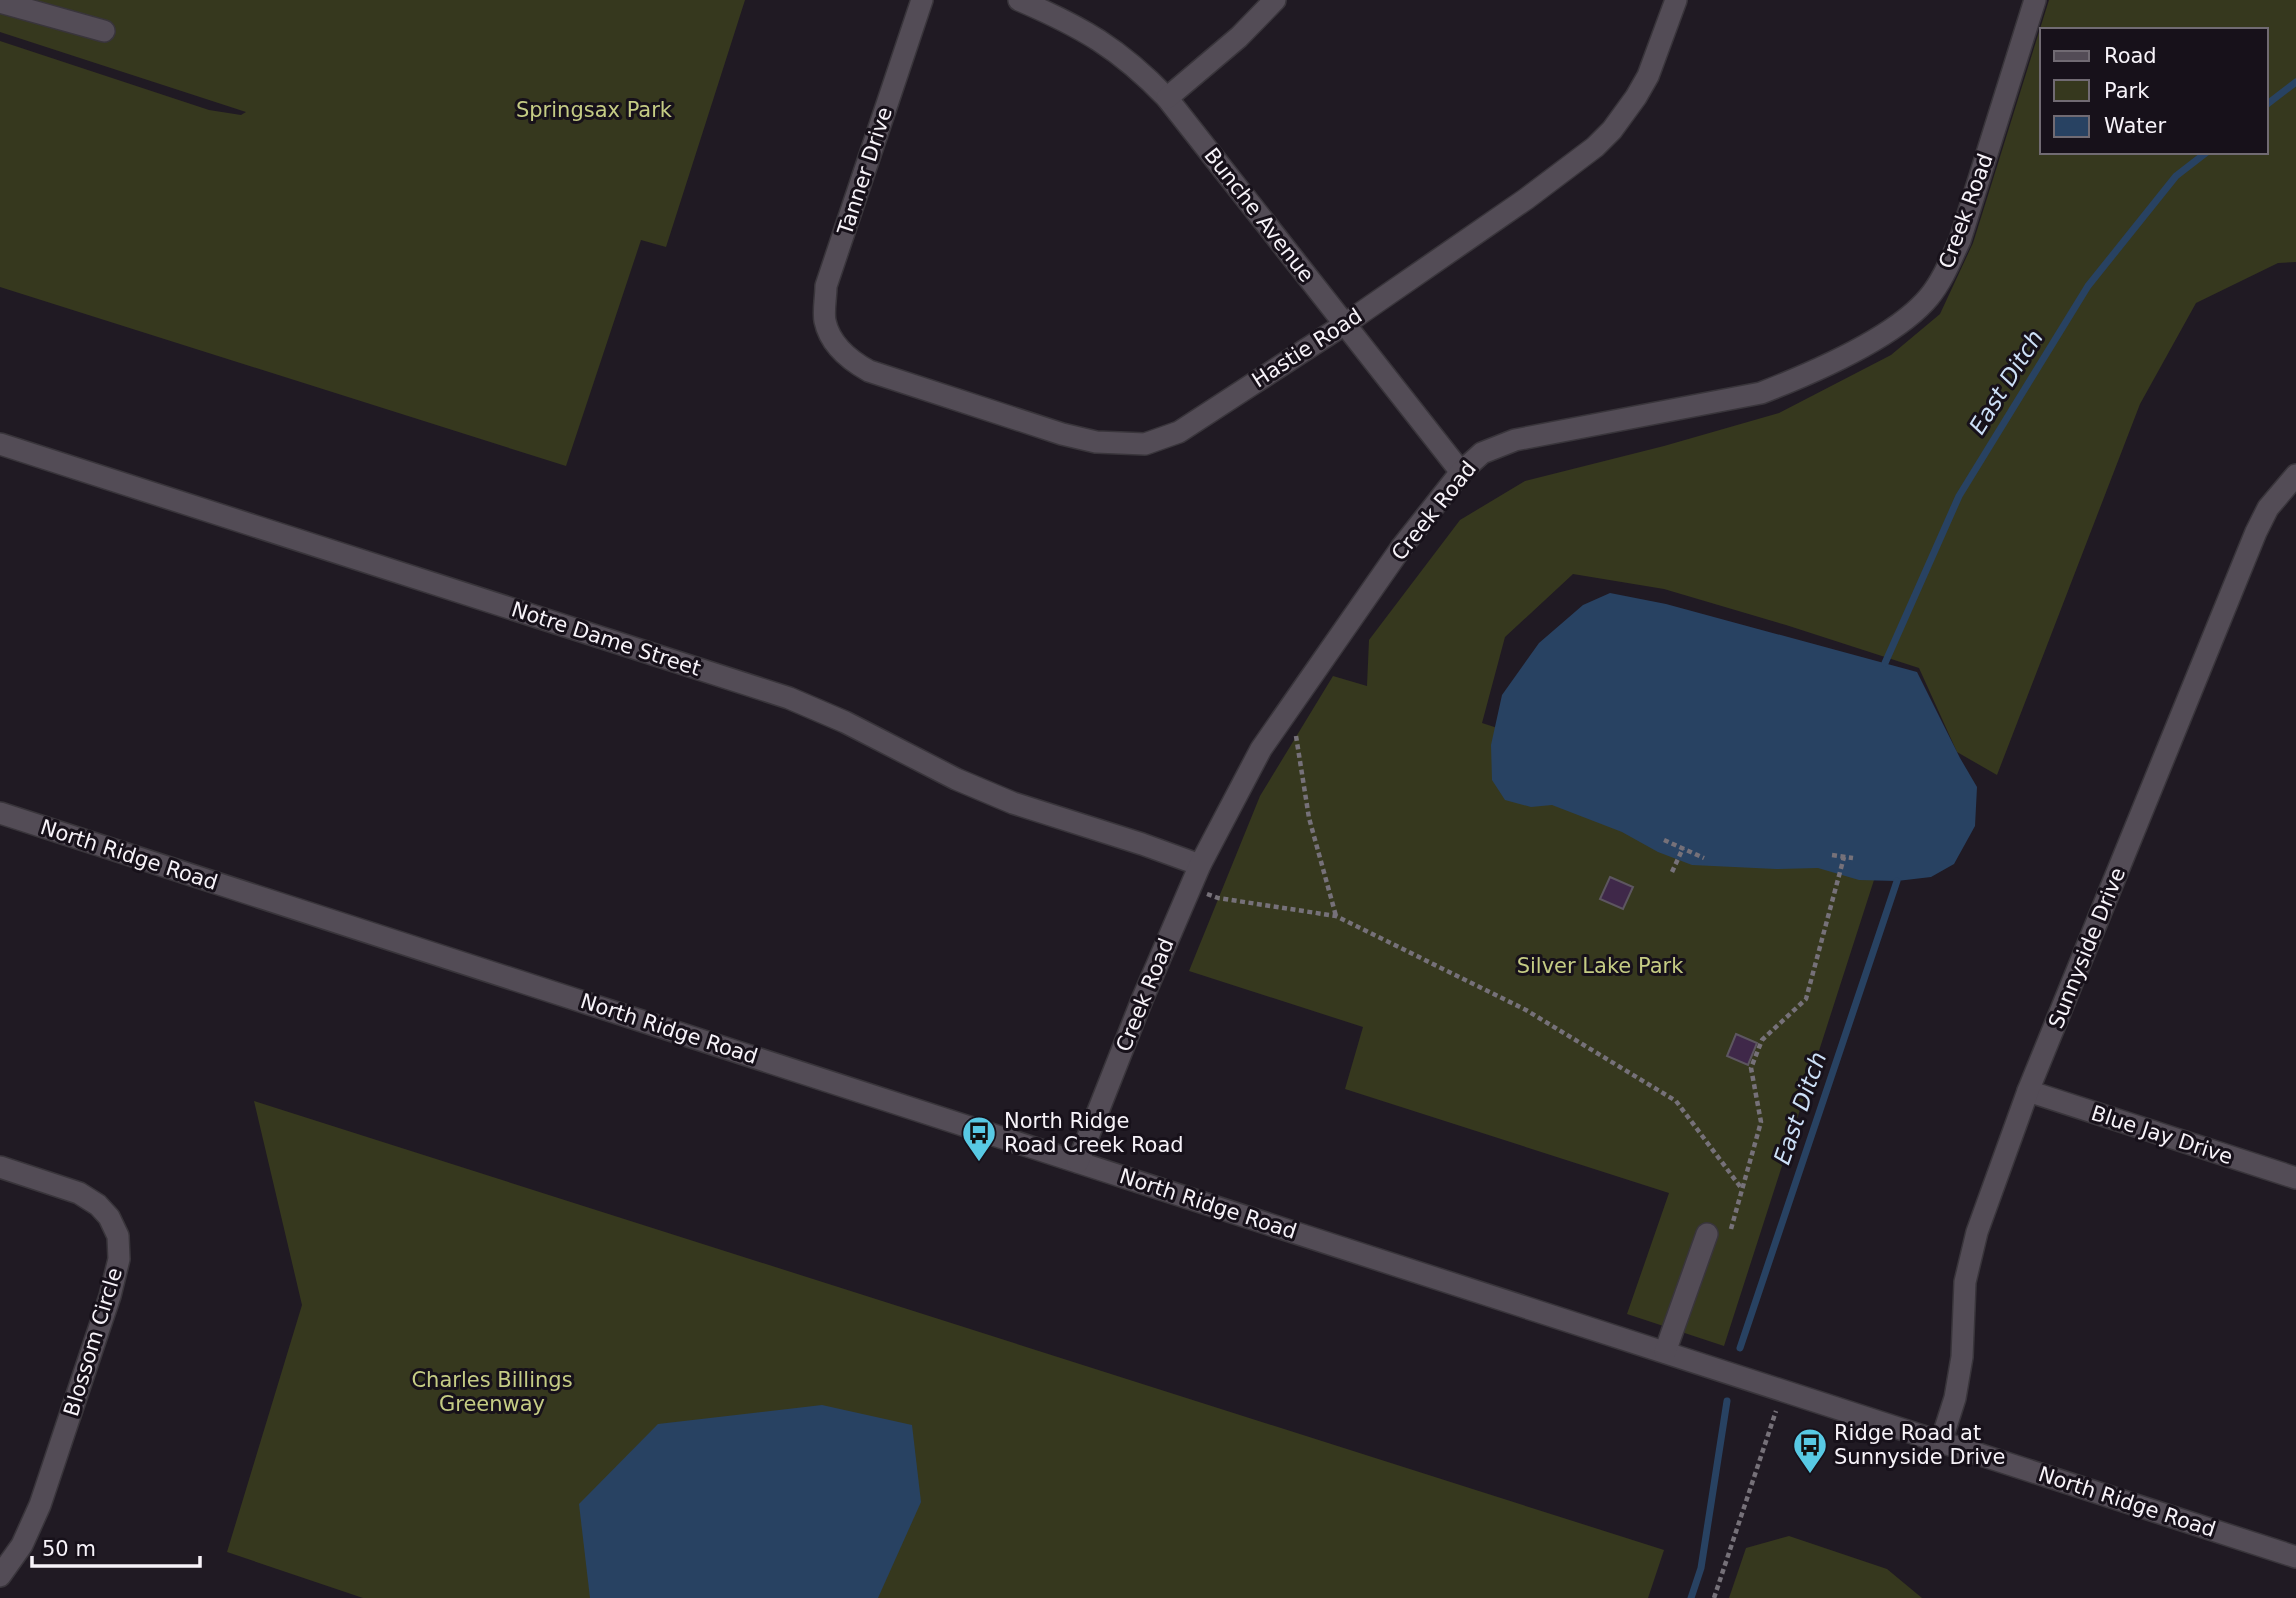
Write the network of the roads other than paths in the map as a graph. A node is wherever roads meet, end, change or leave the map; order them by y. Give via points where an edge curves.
1 (922, 0) edge
2 (1019, 0) edge
3 (1275, 0) edge
4 (1676, 0) edge
5 (2035, 0) edge
6 (0, 2) edge
7 (104, 31) dead end
8 (1167, 98) junction
9 (1345, 324) junction
10 (834, 343) joint
11 (0, 444) edge
12 (1461, 472) junction
13 (2296, 475) edge
14 (0, 813) edge
15 (1200, 865) junction
16 (2028, 1091) junction
17 (1078, 1162) junction
18 (0, 1167) edge
19 (2296, 1178) edge
20 (1707, 1234) dead end
21 (1665, 1352) junction
22 (1941, 1442) junction
23 (2296, 1557) edge
24 (0, 1576) edge

1 - 10 street, Tanner Drive via 826,286 824,320
2 - 8 street, Bunche Avenue via 1102,41
3 - 8 street
4 - 9 street, Hastie Road via 1648,76 1612,130 1526,199
5 - 12 street, Creek Road via 1960,240 1934,289 1904,319 1797,380 1760,393 1515,440 1482,453
6 - 7 street
8 - 9 street, Bunche Avenue
9 - 10 street, Hastie Road via 1179,432 1145,444 1096,442 1062,434 869,371
9 - 12 street, Bunche Avenue
11 - 15 street, Notre Dame Street via 789,698 1013,803
12 - 15 street, Creek Road via 1401,548 1261,749
13 - 16 street, Sunnyside Drive via 2256,532
14 - 17 street, North Ridge Road
15 - 17 street, Creek Road
16 - 19 street, Blue Jay Drive
16 - 22 street, Sunnyside Drive via 1977,1232 1965,1282 1955,1398
17 - 21 street, North Ridge Road
18 - 24 street, Blossom Circle via 79,1193 98,1205 110,1217 118,1236 119,1259 40,1505 22,1545
20 - 21 street
21 - 22 street, North Ridge Road
22 - 23 street, North Ridge Road

